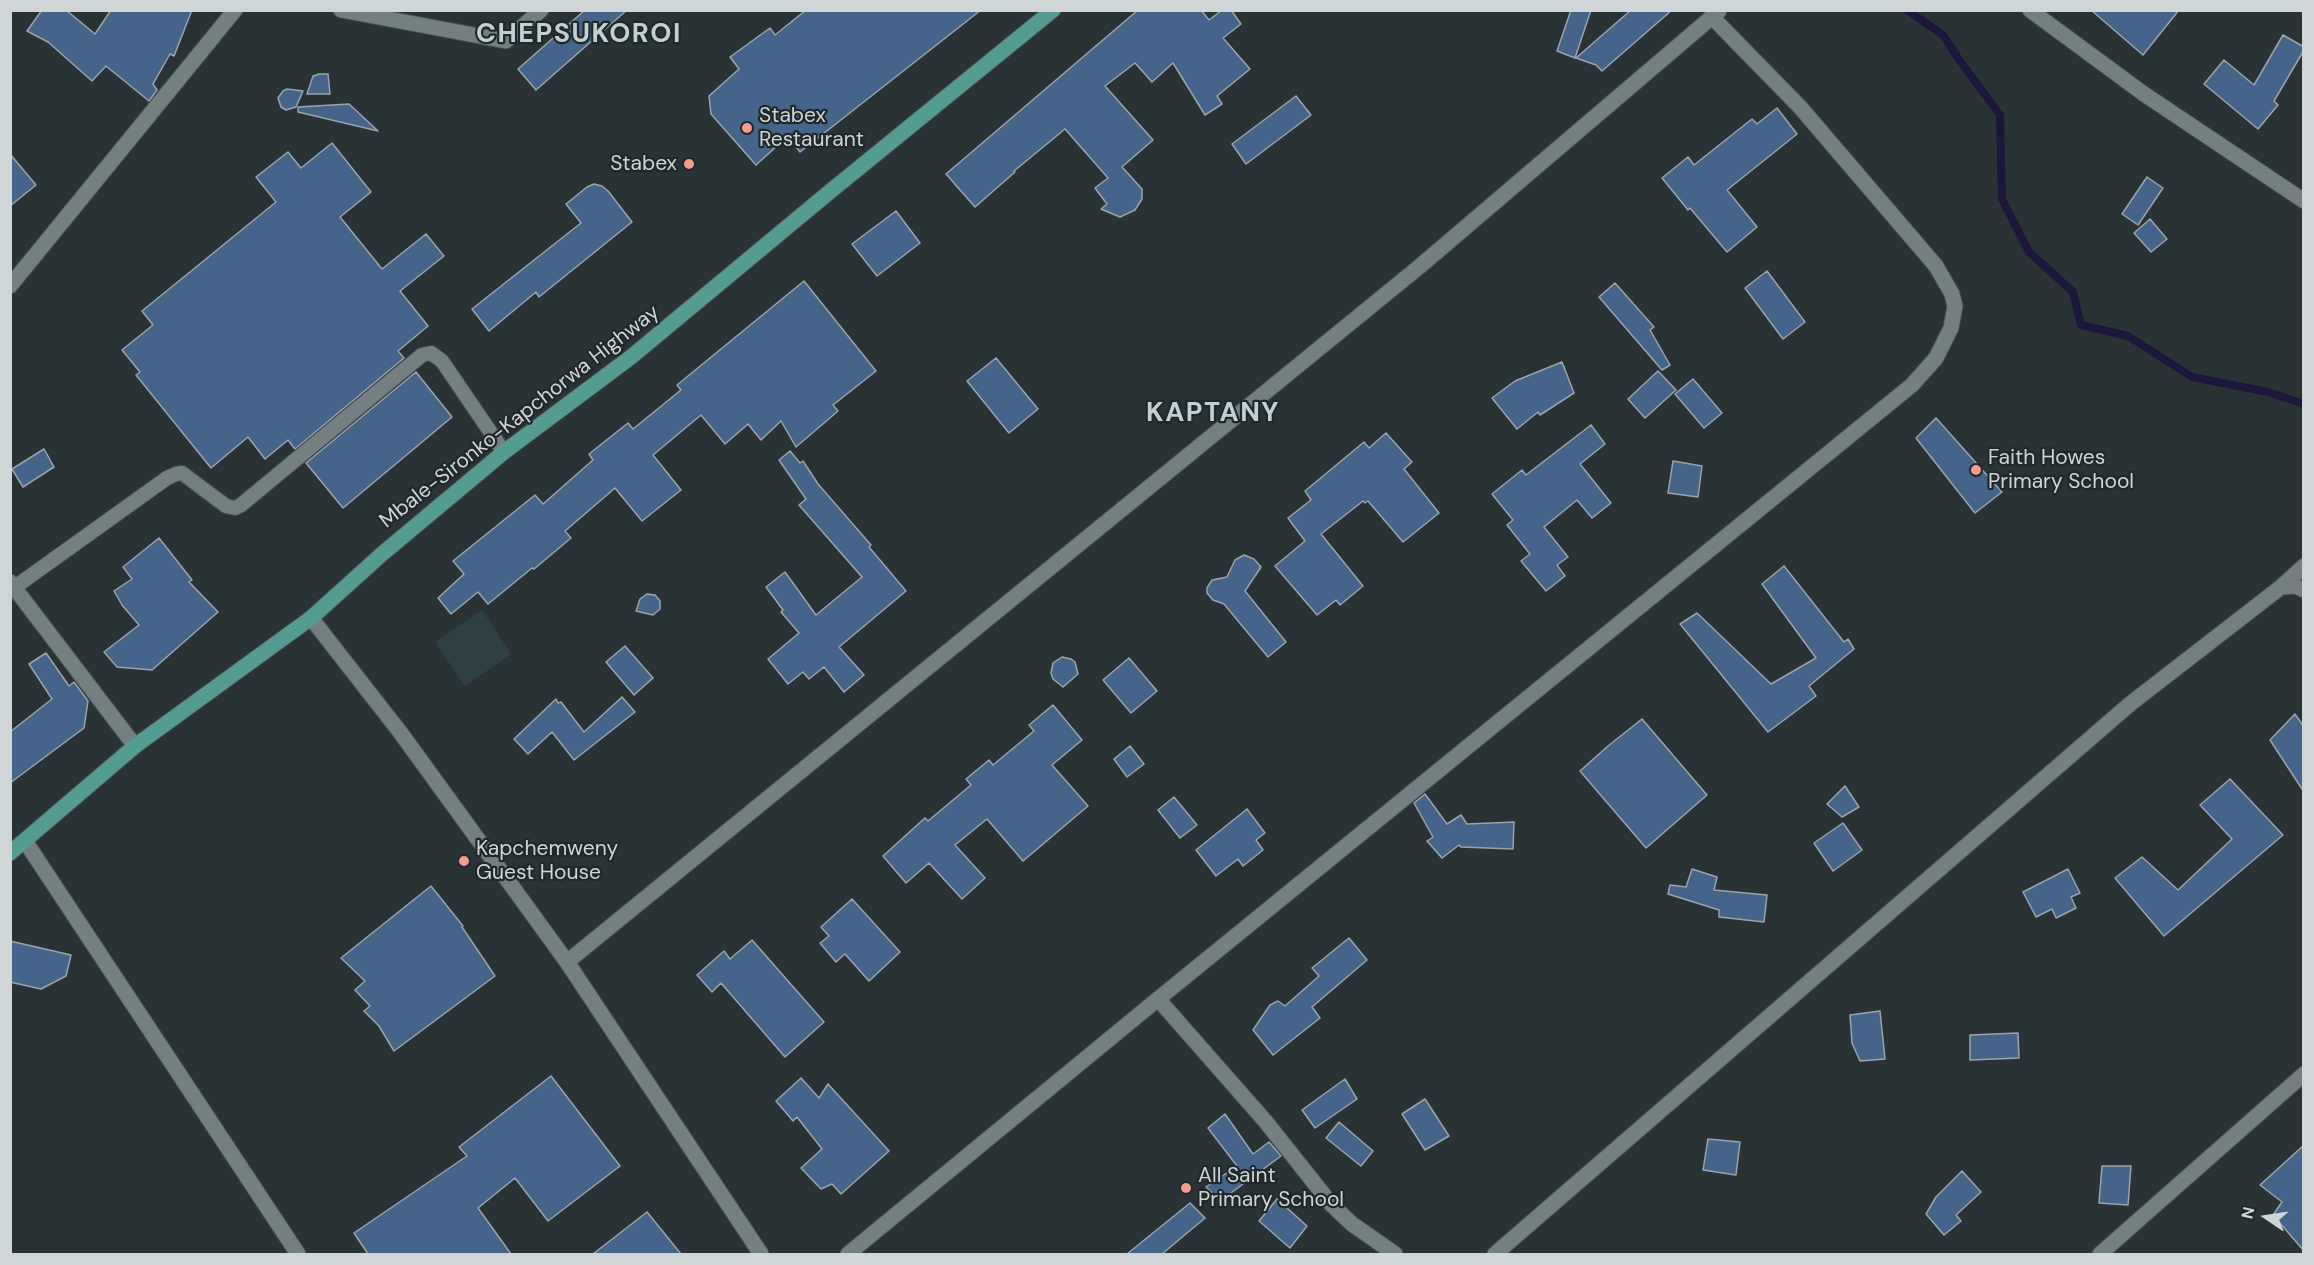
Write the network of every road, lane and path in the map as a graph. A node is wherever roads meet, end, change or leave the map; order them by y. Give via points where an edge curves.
1 (236, 10) edge
2 (341, 10) edge
3 (541, 10) edge
4 (1053, 10) edge
5 (2030, 10) edge
6 (1715, 13) edge
7 (2304, 201) edge
8 (10, 286) edge
9 (504, 452) junction
10 (2304, 566) edge
11 (13, 584) edge
12 (2281, 587) junction
13 (2304, 590) edge
14 (311, 618) junction
15 (135, 746) junction
16 (26, 842) junction
17 (10, 854) edge
18 (567, 962) junction
19 (1158, 999) junction
20 (2304, 1074) edge
21 (298, 1254) edge
22 (761, 1254) edge
23 (848, 1254) edge
24 (1395, 1254) edge
25 (1495, 1254) edge
26 (2100, 1254) edge

1 - 8 street
2 - 3 street via 506,41
4 - 9 main road, Mbale-Sironko-Kapchorwa Highway via 639,351
5 - 7 street via 2144,94
6 - 18 street via 1419,267
6 - 19 street via 1936,266 1955,306 1946,342 1912,385
9 - 11 lane via 442,361 431,353 422,354 241,505 226,506 182,473 176,474
9 - 14 main road, Mbale-Sironko-Kapchorwa Highway
10 - 12 street
11 - 15 street
12 - 13 street
12 - 25 street via 2130,704
14 - 15 main road, Mbale-Sironko-Kapchorwa Highway
14 - 18 street via 400,732
15 - 16 main road, Mbale-Sironko-Kapchorwa Highway
16 - 17 main road, Mbale-Sironko-Kapchorwa Highway
16 - 21 street
18 - 22 street
19 - 23 street
19 - 24 street via 1266,1122 1331,1204
20 - 26 street

